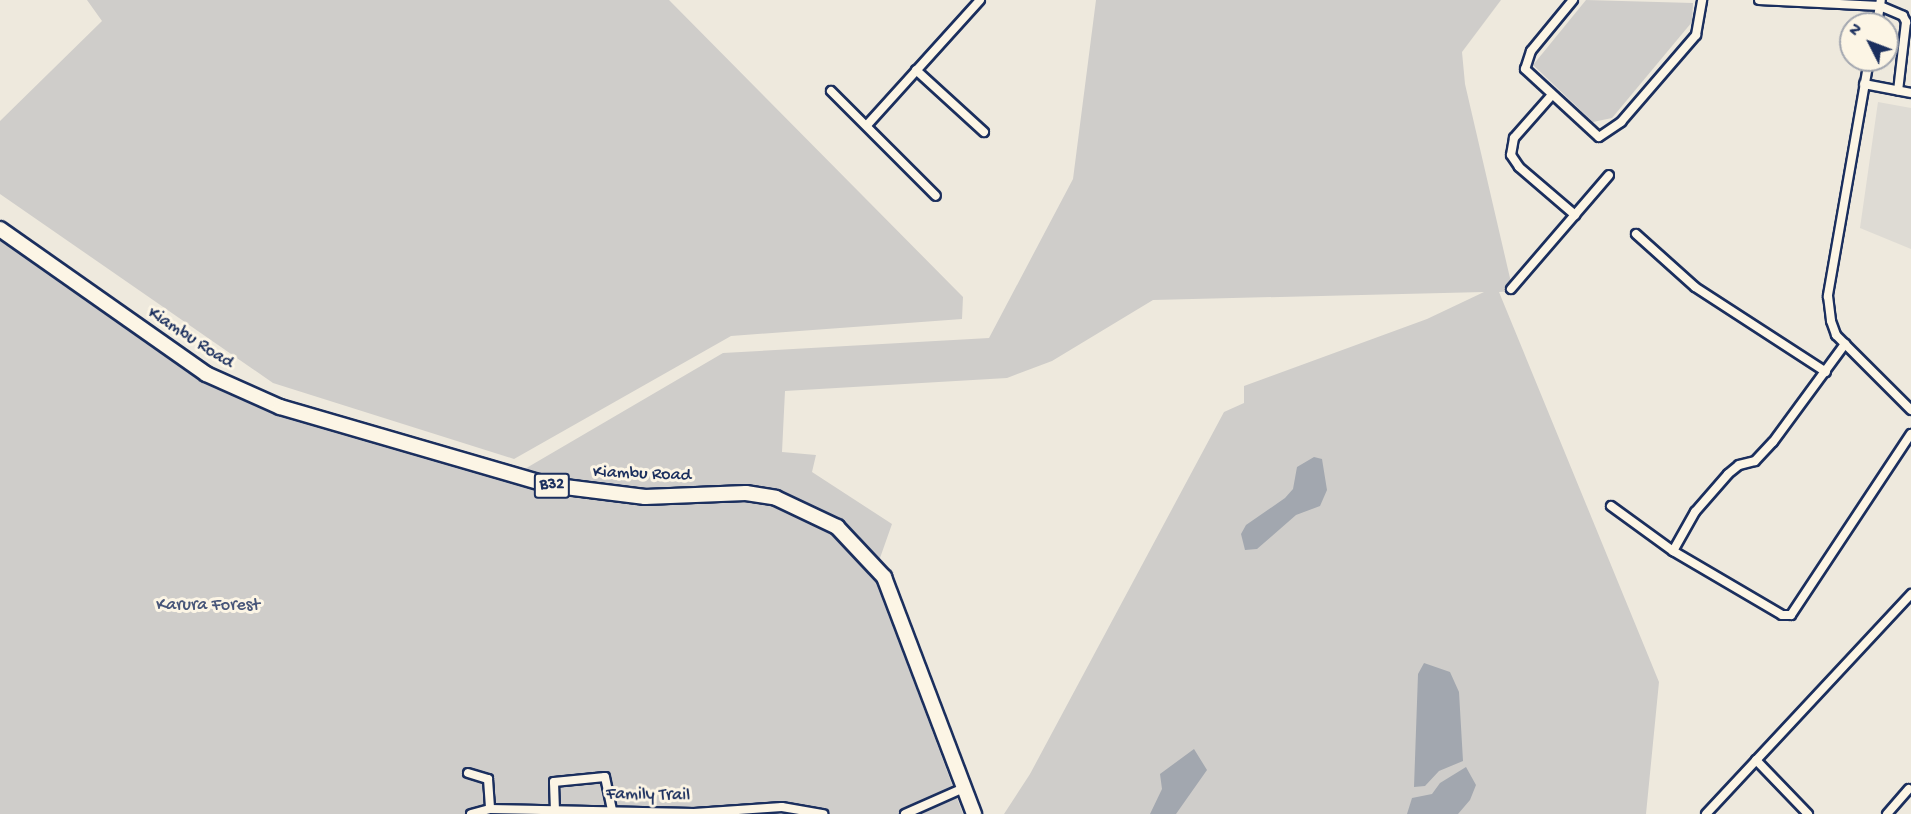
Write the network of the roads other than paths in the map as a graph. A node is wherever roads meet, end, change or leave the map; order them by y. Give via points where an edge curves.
1 (980, 0) edge
2 (1573, 0) edge
3 (1702, 0) edge
4 (1759, 0) edge
5 (1881, 3) edge
6 (916, 70) junction
7 (1866, 72) edge
8 (1864, 84) junction
9 (831, 91) dead end
10 (1898, 91) junction
11 (1911, 93) edge
12 (1551, 96) junction
13 (868, 124) junction
14 (984, 132) dead end
15 (1609, 175) dead end
16 (936, 196) dead end
17 (1575, 215) junction
18 (0, 229) edge
19 (1636, 234) dead end
20 (1512, 289) dead end
21 (1845, 344) junction
22 (1826, 372) junction
23 (1911, 410) edge
24 (1911, 434) edge
25 (1611, 506) dead end
26 (1673, 552) junction
27 (1911, 594) edge
28 (1756, 760) junction
29 (468, 773) dead end
30 (966, 787) junction
31 (1909, 789) dead end
32 (490, 809) junction
33 (555, 811) junction
34 (612, 812) junction
35 (471, 814) edge
36 (823, 814) edge
37 (905, 814) edge
38 (974, 814) edge
39 (1706, 814) edge
40 (1808, 814) edge
41 (1887, 814) edge

1 - 6 street
2 - 12 street via 1524,64 1528,74
3 - 12 street via 1696,35 1608,134 1599,137 1592,133
4 - 5 street
5 - 10 street via 1906,22
6 - 13 street
6 - 14 street
7 - 8 street
8 - 10 street
8 - 21 street via 1828,296 1831,321 1836,335
9 - 13 street
10 - 11 street
12 - 17 street via 1514,138 1512,155 1519,167
13 - 16 street
15 - 17 street
17 - 20 street
18 - 30 highway, Kiambu Road / B32 via 206,374 280,407 549,485 645,497 746,494 776,498 837,527 884,577
19 - 22 street via 1695,287
21 - 22 street
21 - 23 street
22 - 26 street via 1773,442 1755,461 1739,465 1728,474 1700,506
24 - 26 street via 1791,615 1782,615
25 - 26 street
27 - 28 street
28 - 39 street
28 - 40 street
29 - 32 street via 487,777
30 - 37 street
30 - 38 highway, Kiambu Road / B32
31 - 41 street
32 - 33 street, Family Trail
32 - 35 street, Family Trail
33 - 34 street, Family Trail
33 - 34 street via 554,782 605,777
34 - 36 street, Family Trail via 694,813 782,807

